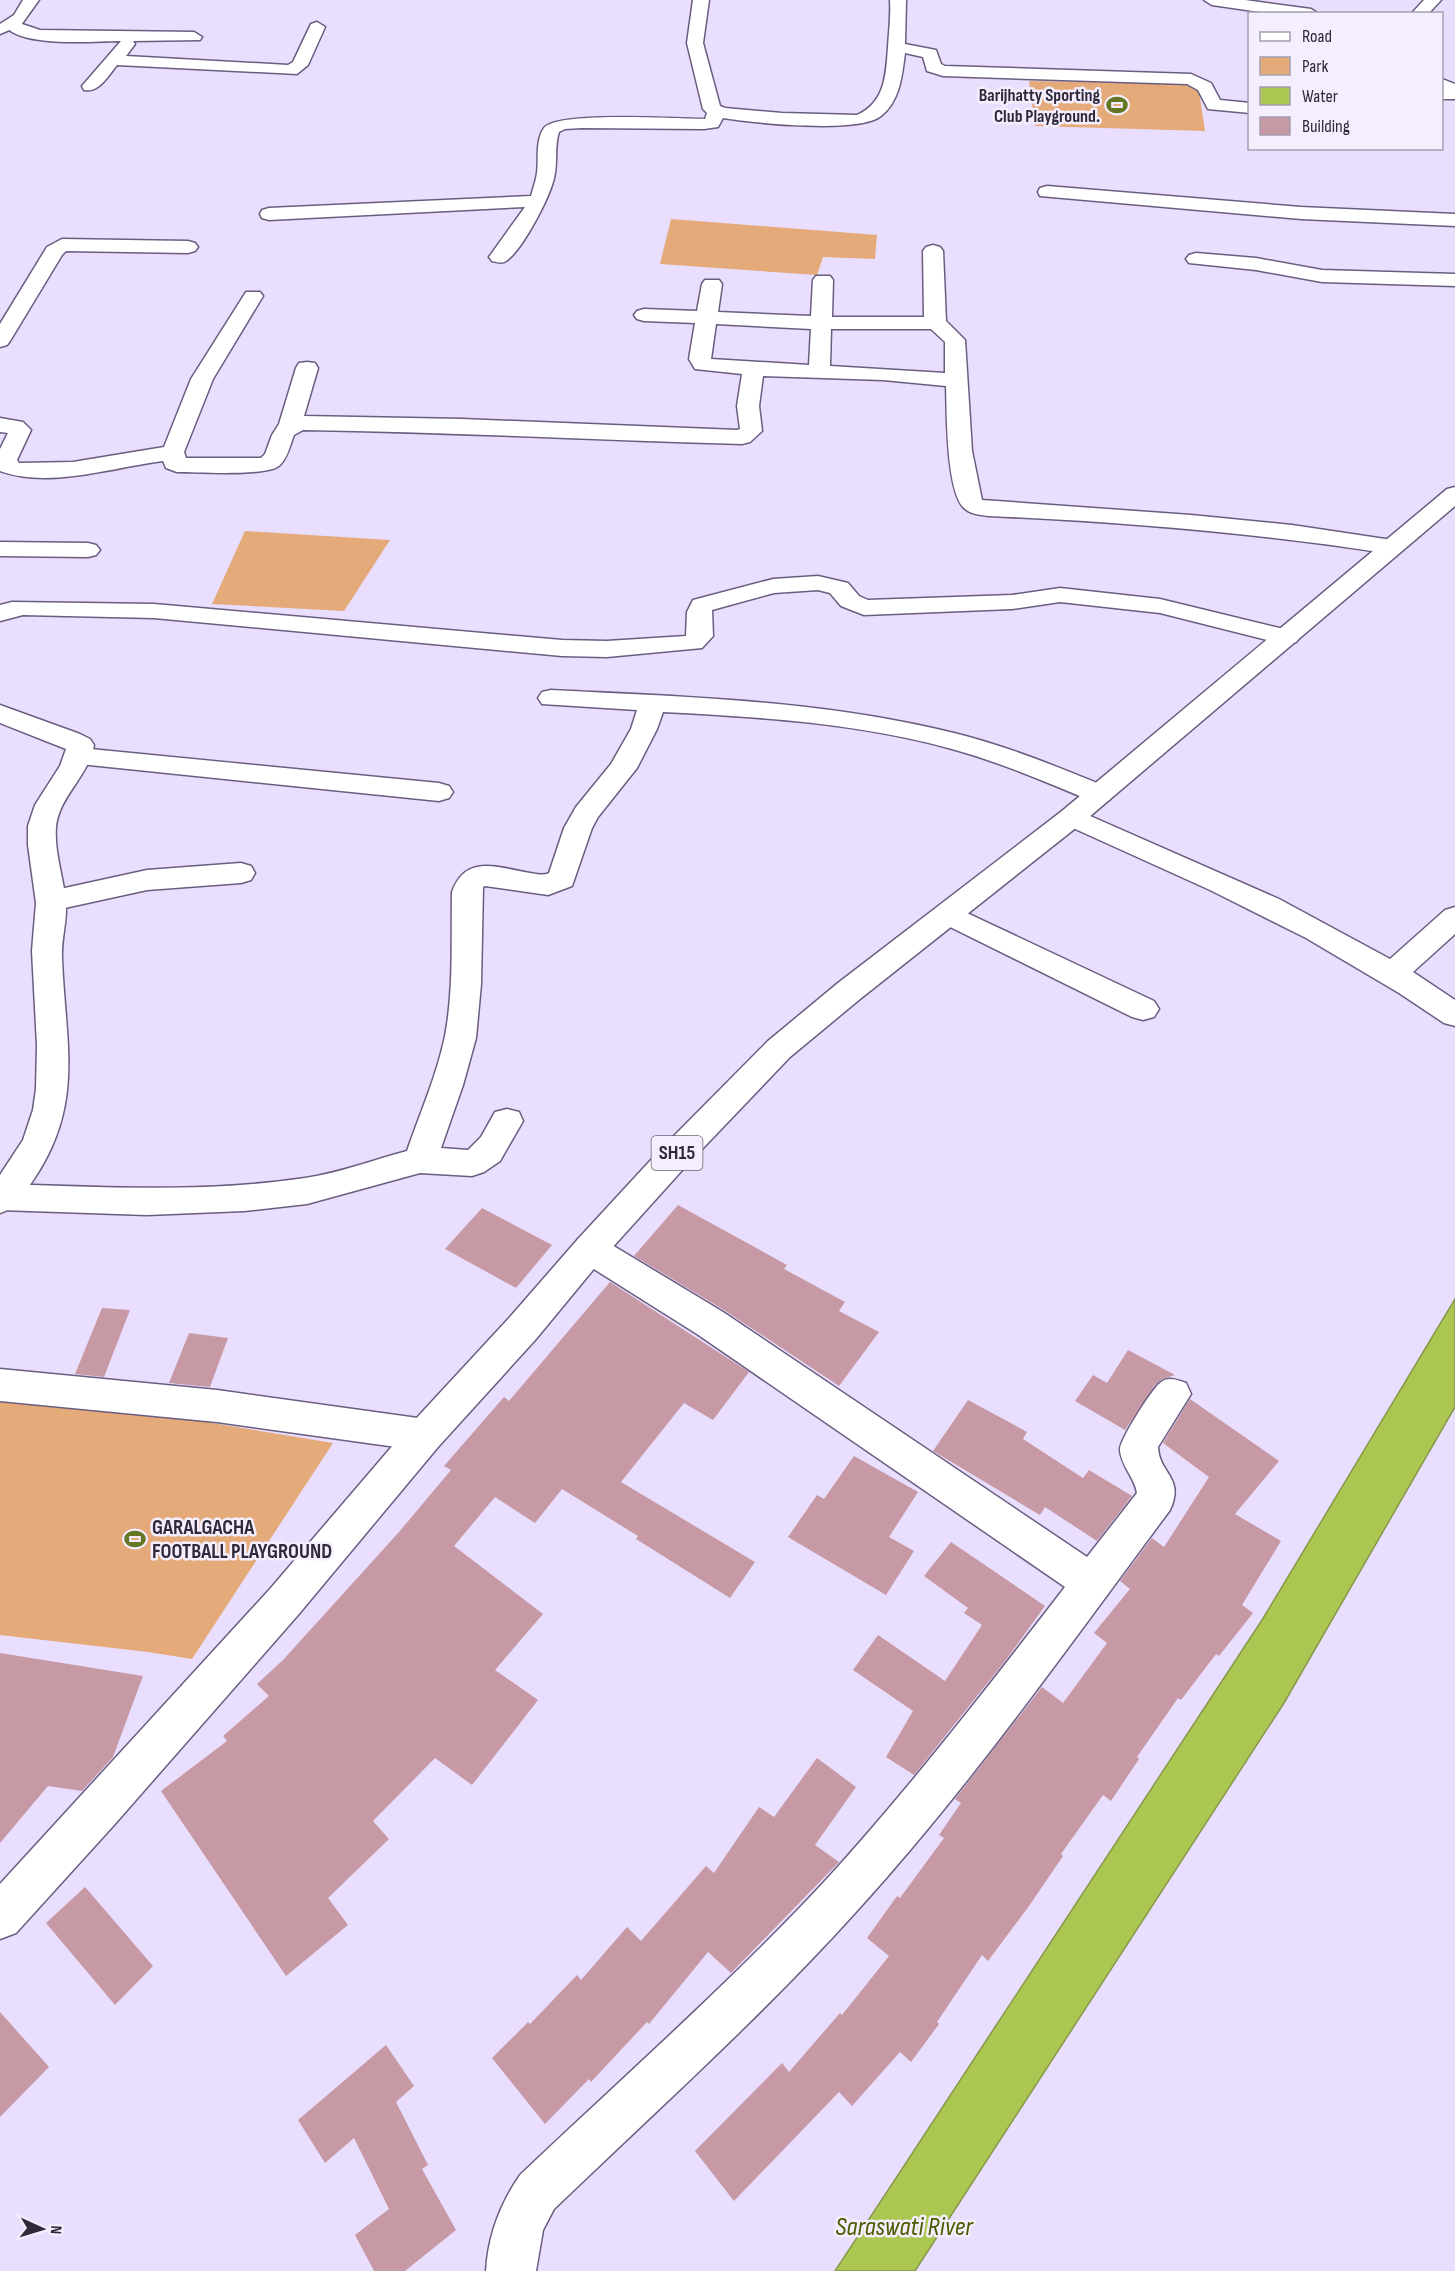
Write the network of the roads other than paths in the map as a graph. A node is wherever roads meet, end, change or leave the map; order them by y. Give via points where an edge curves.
1 (32, 0) edge
2 (701, 0) edge
3 (898, 0) edge
4 (1212, 0) edge
5 (1433, 0) edge
6 (1297, 12) edge
7 (1421, 12) edge
8 (7, 27) edge
9 (317, 27) dead end
10 (134, 36) junction
11 (194, 37) dead end
12 (896, 47) junction
13 (113, 60) junction
14 (90, 86) dead end
15 (1248, 108) edge
16 (716, 112) junction
17 (1047, 192) dead end
18 (538, 201) junction
19 (269, 214) dead end
20 (1455, 220) edge
21 (188, 247) dead end
22 (933, 251) dead end
23 (499, 257) dead end
24 (1196, 259) dead end
25 (823, 280) dead end
26 (1455, 280) edge
27 (712, 284) dead end
28 (253, 296) dead end
29 (644, 315) dead end
30 (707, 317) junction
31 (821, 322) junction
32 (936, 322) junction
33 (0, 341) edge
34 (307, 368) dead end
35 (753, 369) junction
36 (819, 370) junction
37 (957, 381) junction
38 (0, 425) edge
39 (290, 426) junction
40 (173, 453) junction
41 (1455, 494) edge
42 (1392, 547) junction
43 (0, 549) edge
44 (88, 550) dead end
45 (0, 614) edge
46 (1287, 637) junction
47 (551, 698) dead end
48 (653, 703) junction
49 (0, 712) edge
50 (80, 757) junction
51 (439, 792) dead end
52 (1099, 794) junction
53 (1072, 818) junction
54 (241, 873) dead end
55 (51, 901) junction
56 (950, 915) junction
57 (1455, 917) edge
58 (1392, 974) junction
59 (1143, 1009) dead end
60 (1455, 1015) edge
61 (507, 1121) dead end
62 (420, 1160) junction
63 (1, 1199) edge
64 (590, 1249) junction
65 (0, 1385) edge
66 (1173, 1394) dead end
67 (425, 1435) junction
68 (1092, 1583) junction
69 (0, 1917) edge
70 (511, 2271) edge

1 - 8 street via 22,18
2 - 16 street via 695,43 710,103
3 - 12 street
4 - 6 street
5 - 7 street
8 - 10 street via 40,35
9 - 13 street via 300,65 291,70
10 - 11 street
10 - 13 street
12 - 15 street via 930,53 933,67 943,71 1191,79 1205,87 1214,105
12 - 16 street via 888,95 867,118
13 - 14 street
16 - 18 street via 709,124 557,126 548,137 546,176
17 - 20 street via 1301,213
18 - 19 street
18 - 23 street
21 - 33 street via 62,245 54,251
22 - 32 street
24 - 26 street via 1256,264 1322,276
25 - 31 street
27 - 30 street
28 - 40 street via 202,379
29 - 30 street
30 - 31 street
30 - 35 street via 700,362 714,367
31 - 32 street
31 - 36 street
32 - 37 street via 955,340
34 - 39 street
35 - 36 street
35 - 39 street via 748,406 751,430 742,437 462,426
36 - 37 street
37 - 42 street via 964,471 970,501 975,506 1215,523
38 - 40 street via 20,430 6,460 7,466 16,469 72,470
39 - 40 street via 282,434 274,459 266,465 177,465
41 - 42 street, SH15
42 - 46 street, SH15
43 - 44 street
45 - 46 street via 23,608 154,611 562,648 629,648 682,645 698,640 700,608 708,602 773,586 818,583 839,588 856,606 864,608 1012,602 1060,594 1160,606
46 - 52 street, SH15
47 - 48 street
48 - 52 street via 752,708 906,731 954,741
48 - 62 street via 623,768 578,828 562,879 548,885 479,875 470,884 460,1036
49 - 50 street via 14,721 65,736 80,745
50 - 51 street
50 - 55 street via 48,803 43,818 41,838
52 - 53 street, SH15
53 - 56 street, SH15
53 - 58 street via 1251,897
54 - 55 street via 147,880
55 - 63 street via 47,954 51,1101 43,1132
56 - 59 street
56 - 64 street, SH15 via 779,1049
57 - 58 street
58 - 60 street
61 - 62 street via 488,1153 478,1161
62 - 63 street via 340,1184 278,1196 147,1202
64 - 67 street, SH15
64 - 68 street via 710,1323
65 - 67 street via 217,1406
66 - 68 street via 1139,1444 1141,1463 1153,1478 1156,1498
67 - 69 street, SH15 via 284,1602
68 - 70 street via 949,1772 839,1898 537,2192 518,2225

